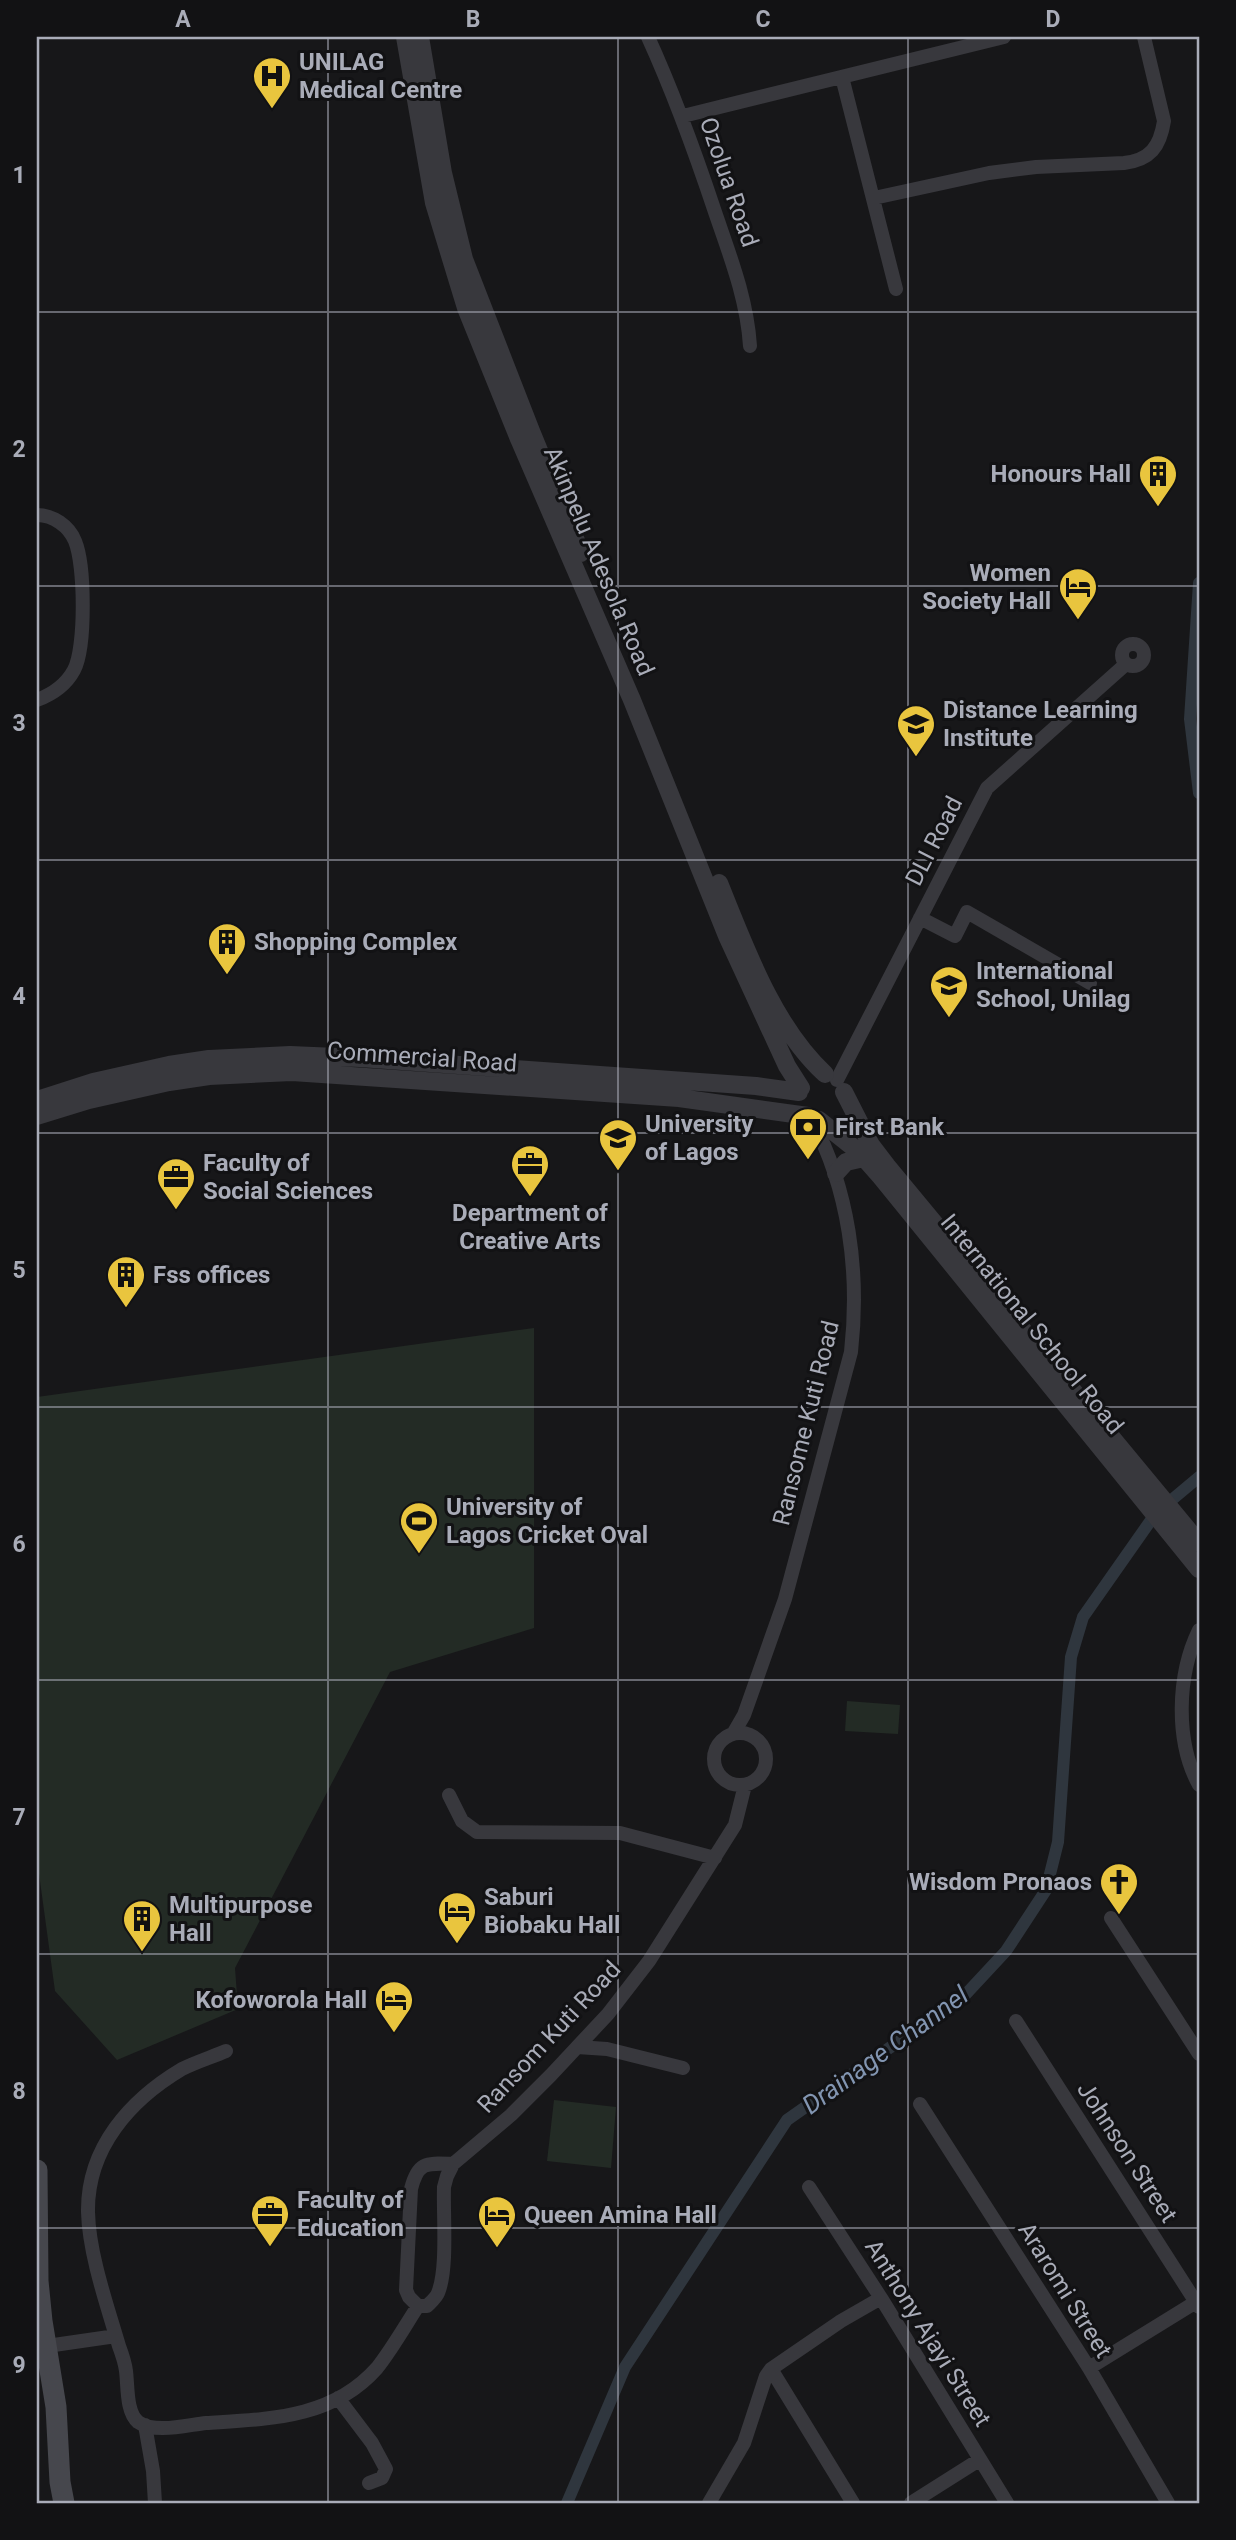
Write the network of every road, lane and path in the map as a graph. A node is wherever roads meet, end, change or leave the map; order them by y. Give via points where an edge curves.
1 (405, 37) edge
2 (420, 37) edge
3 (648, 37) edge
4 (1004, 37) edge
5 (1144, 37) edge
6 (977, 40) edge
7 (842, 77) junction
8 (682, 116) junction
9 (874, 198) junction
10 (896, 289) dead end
11 (750, 346) dead end
12 (37, 515) edge
13 (1126, 664) dead end
14 (37, 700) edge
15 (920, 918) junction
16 (1090, 983) dead end
17 (835, 1082) junction
18 (800, 1090) junction
19 (37, 1100) edge
20 (37, 1116) edge
21 (813, 1118) junction
22 (864, 1158) junction
23 (836, 1174) junction
24 (1152, 1498) junction
25 (1193, 1543) edge
26 (1199, 1569) edge
27 (1199, 1630) edge
28 (733, 1734) junction
29 (745, 1785) junction
30 (1199, 1785) edge
31 (449, 1795) dead end
32 (715, 1858) junction
33 (1111, 1918) dead end
34 (1016, 2021) dead end
35 (577, 2047) junction
36 (226, 2051) dead end
37 (1199, 2054) edge
38 (683, 2068) dead end
39 (920, 2104) dead end
40 (453, 2164) junction
41 (37, 2171) edge
42 (809, 2187) dead end
43 (881, 2298) junction
44 (1198, 2304) edge
45 (418, 2306) junction
46 (116, 2336) junction
47 (47, 2346) junction
48 (1088, 2368) junction
49 (771, 2369) junction
50 (338, 2398) junction
51 (46, 2412) edge
52 (145, 2425) junction
53 (979, 2460) junction
54 (369, 2483) dead end
55 (61, 2496) edge
56 (155, 2503) edge
57 (709, 2503) edge
58 (853, 2503) edge
59 (911, 2503) edge
60 (1006, 2503) edge
61 (1168, 2503) edge

1 - 18 street, Akinpelu Adesola Road via 434,203 466,308 727,936
2 - 17 street, Akinpelu Adesola Road via 443,173 478,299 750,956 799,1047
3 - 8 street, Ozolua Road
4 - 6 street
5 - 9 street via 1164,121 1162,134 1147,157 1138,162 989,173
6 - 7 street
7 - 8 street
7 - 9 street
8 - 11 street, Ozolua Road via 747,310
9 - 10 street
12 - 14 street via 55,519 75,541 84,628 78,660 65,684
13 - 15 street, DLI Road via 987,788
15 - 16 street via 955,936 967,912
15 - 17 street, DLI Road
17 - 18 street via 815,1075
17 - 21 street via 845,1100 839,1113 826,1120
17 - 24 street, International School Road via 887,1166
18 - 19 street, Commercial Road via 290,1055 169,1065 106,1078
18 - 21 street via 799,1101
20 - 21 street, Commercial Road via 169,1082 292,1072 679,1098
21 - 22 street, International School Road via 842,1136
21 - 23 street, Ransome Kuti Road
22 - 23 street via 846,1162
22 - 24 street, International School Road
23 - 28 street, Ransome Kuti Road via 854,1281 851,1352 785,1599
24 - 25 street, International School Road
25 - 26 street, International School Road
27 - 30 street via 1185,1670 1183,1719 1187,1754
28 - 29 street via 721,1741 714,1761 722,1777
28 - 29 street via 757,1739 766,1755 760,1776
29 - 32 street, Ransom Kuti Road via 735,1825
31 - 32 street via 462,1821 477,1832 620,1833
32 - 35 street, Ransom Kuti Road via 649,1961
33 - 37 street
34 - 44 street, Johnson Street
35 - 38 street via 607,2049
35 - 40 street, Ransom Kuti Road via 511,2115
36 - 46 street via 184,2068 154,2088 116,2124 100,2151 90,2184 88,2213
39 - 48 street, Araromi Street
40 - 45 street via 444,2188 439,2289 427,2306
40 - 45 street via 428,2163 414,2175 407,2290
41 - 47 main road via 38,2281
42 - 43 street, Anthony Ajayi Street
43 - 49 street
43 - 53 street, Anthony Ajayi Street
44 - 48 street
45 - 50 street via 376,2368
46 - 47 street
46 - 52 street via 131,2410 135,2420
47 - 51 main road
48 - 61 street, Araromi Street
49 - 57 street via 744,2443
49 - 58 street
50 - 52 street via 310,2412 286,2416
50 - 54 street via 386,2469 382,2478
51 - 55 main road
52 - 56 street
53 - 59 street
53 - 60 street, Anthony Ajayi Street

